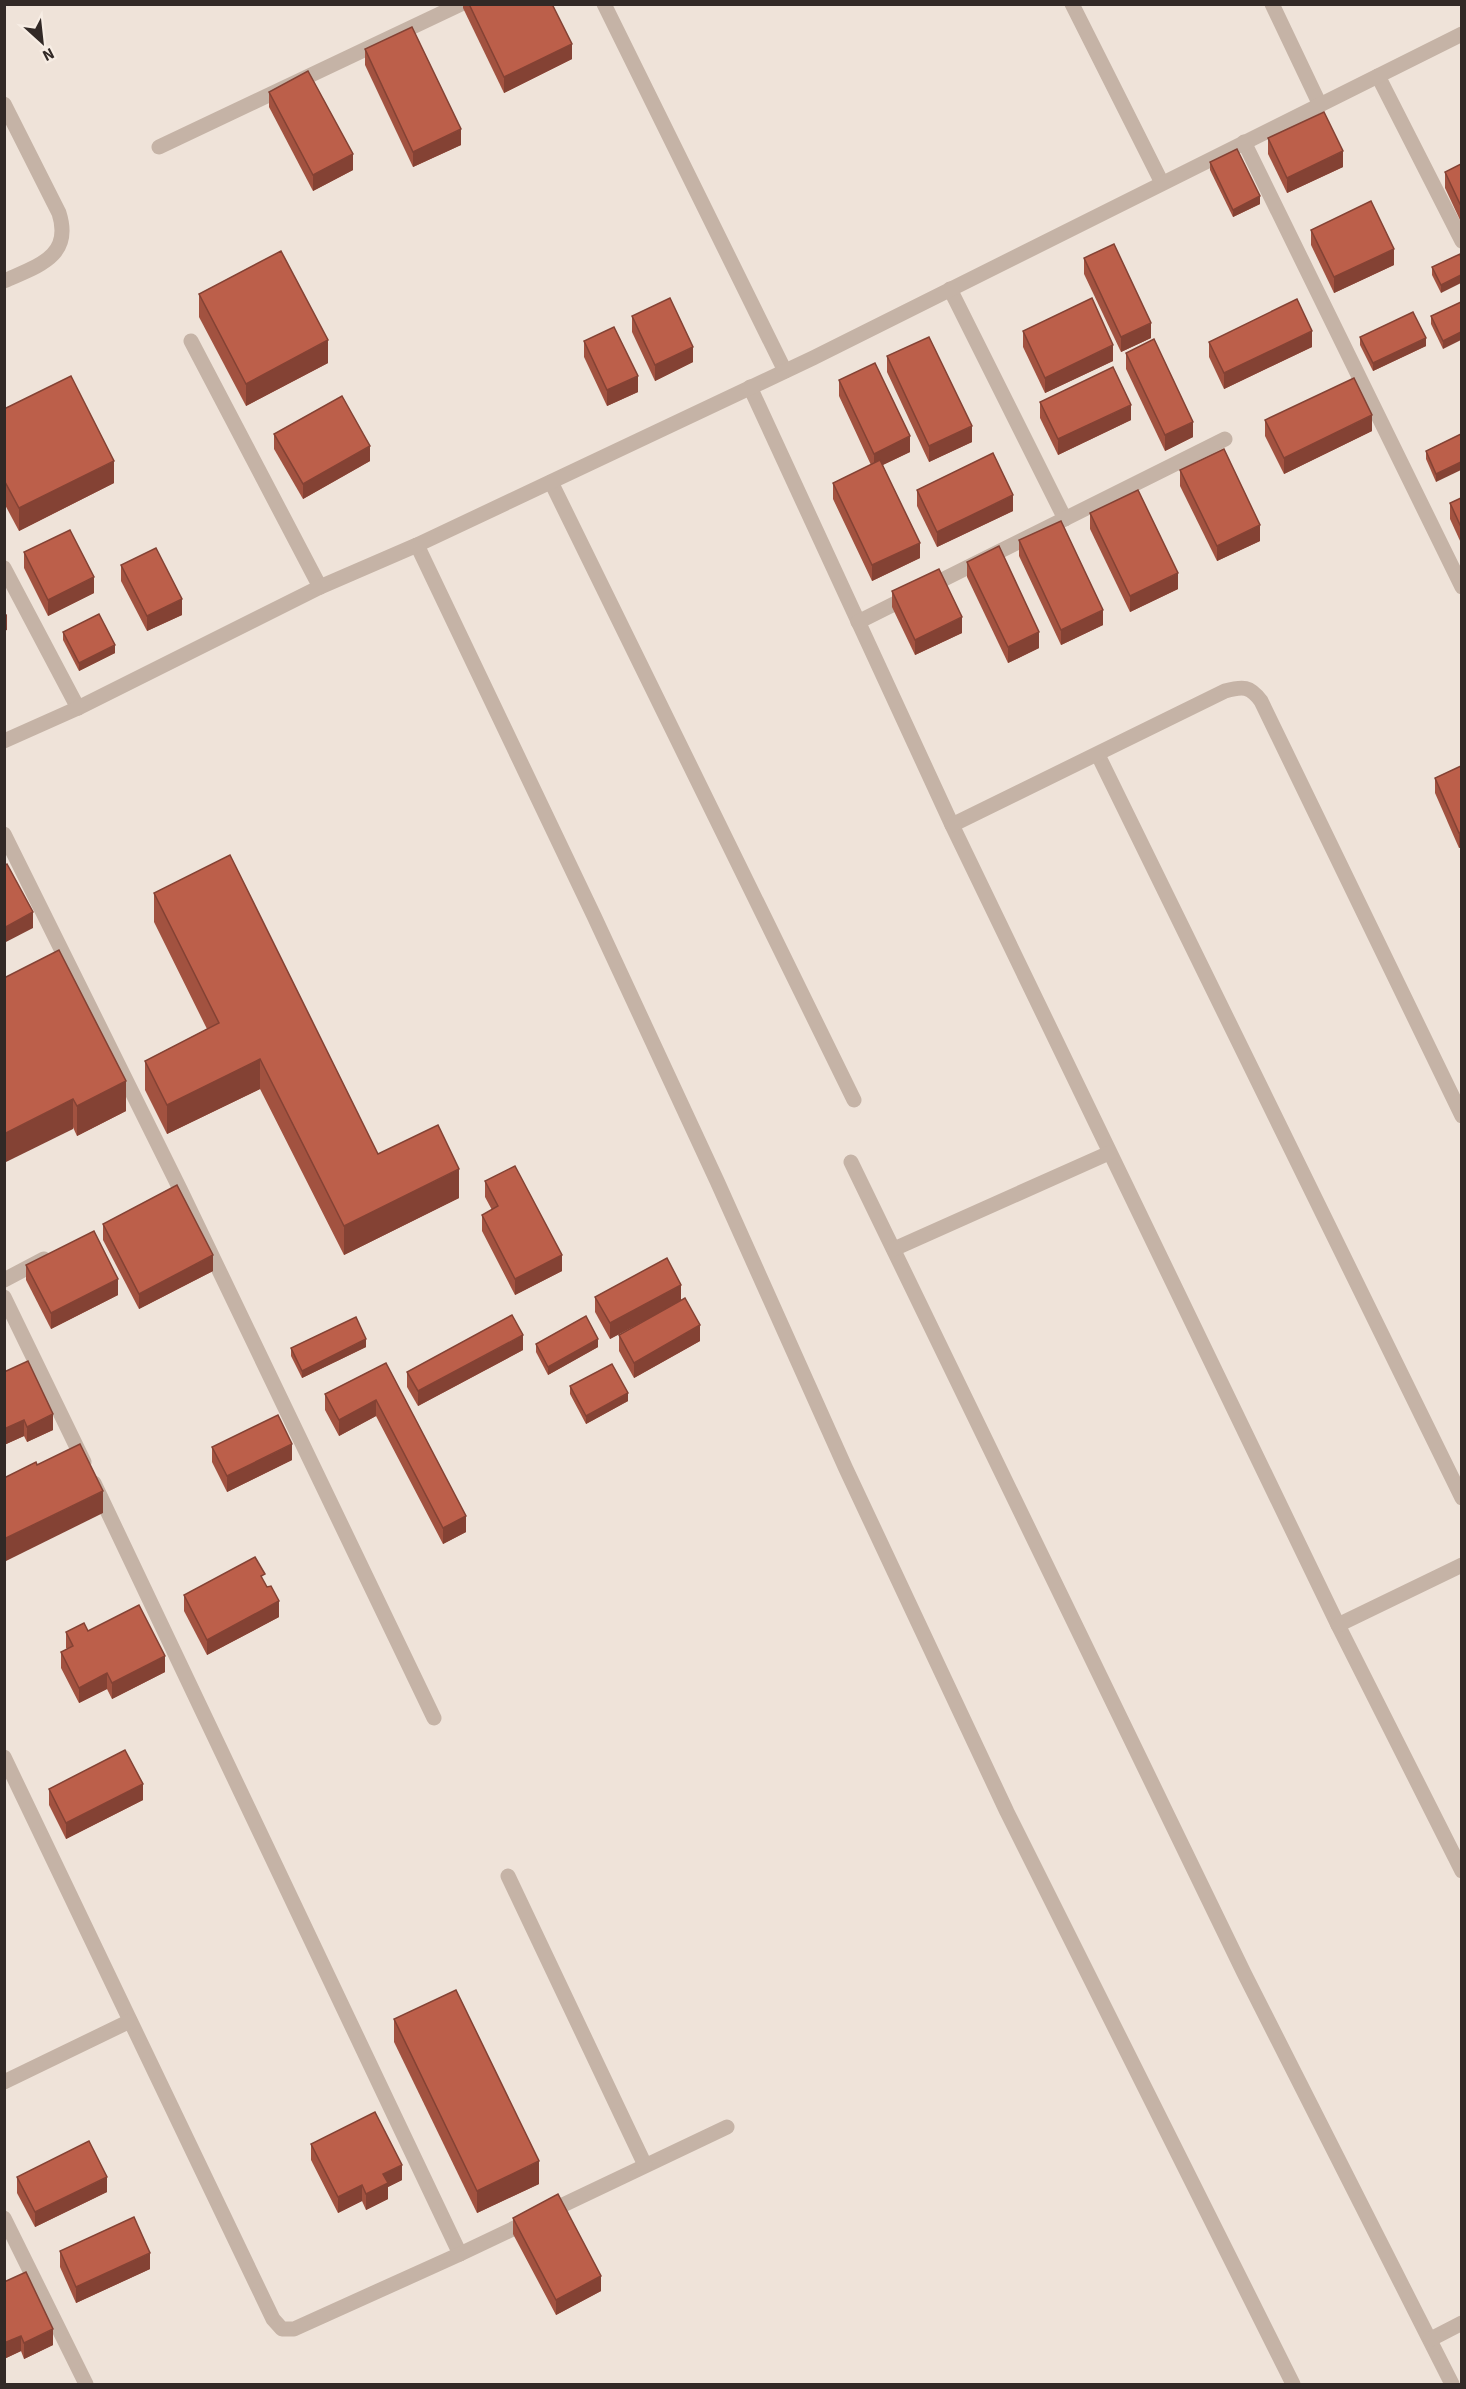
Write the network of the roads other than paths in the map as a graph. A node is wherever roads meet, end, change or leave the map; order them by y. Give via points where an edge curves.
1 (461, 4) edge
2 (604, 4) edge
3 (1072, 4) edge
4 (1272, 4) edge
5 (1461, 34) edge
6 (1378, 76) junction
7 (4, 104) edge
8 (1320, 105) junction
9 (1244, 142) junction
10 (159, 147) dead end
11 (1162, 183) junction
12 (1461, 241) edge
13 (4, 281) edge
14 (950, 289) junction
15 (191, 342) dead end
16 (785, 371) junction
17 (750, 387) junction
18 (1225, 439) dead end
19 (551, 482) junction
20 (1065, 519) junction
21 (417, 545) junction
22 (4, 568) edge
23 (320, 587) junction
24 (1461, 587) edge
25 (858, 622) junction
26 (78, 708) junction
27 (4, 741) edge
28 (1098, 755) junction
29 (951, 825) junction
30 (4, 834) edge
31 (854, 1101) dead end
32 (1461, 1116) edge
33 (1109, 1153) junction
34 (852, 1162) dead end
35 (894, 1250) junction
36 (56, 1253) edge
37 (4, 1280) edge
38 (4, 1297) edge
39 (1461, 1498) edge
40 (1461, 1565) edge
41 (1338, 1624) junction
42 (434, 1718) dead end
43 (4, 1757) edge
44 (1461, 1870) edge
45 (508, 1876) dead end
46 (130, 2021) junction
47 (4, 2082) edge
48 (727, 2127) dead end
49 (645, 2166) junction
50 (4, 2218) edge
51 (460, 2254) junction
52 (1461, 2323) edge
53 (1431, 2339) junction
54 (86, 2385) edge
55 (1293, 2385) edge
56 (1452, 2385) edge

1 - 10 street
2 - 16 street
3 - 11 street
4 - 8 street
5 - 6 street
6 - 8 street
6 - 12 street
7 - 13 street via 64,229 59,247 47,261
8 - 9 street
9 - 11 street
9 - 24 street
11 - 14 street
14 - 16 street
14 - 20 street
15 - 23 street
16 - 17 street
17 - 19 street
17 - 25 street
18 - 20 street
19 - 21 street
19 - 31 street
20 - 25 street
21 - 23 street
21 - 55 street via 638,1011 1007,1812
22 - 26 street
23 - 26 street
25 - 29 street
26 - 27 street
28 - 29 street
28 - 32 street via 1225,691 1252,689 1262,701
28 - 39 street
29 - 33 street
30 - 42 street
33 - 35 street
33 - 41 street
34 - 35 street
35 - 53 street via 1244,1973
36 - 37 street
38 - 51 street
40 - 41 street
41 - 44 street
43 - 46 street
45 - 49 street
46 - 47 street
46 - 51 street via 273,2319 282,2329 294,2329
48 - 49 street
49 - 51 street
50 - 54 street
52 - 53 street
53 - 56 street

